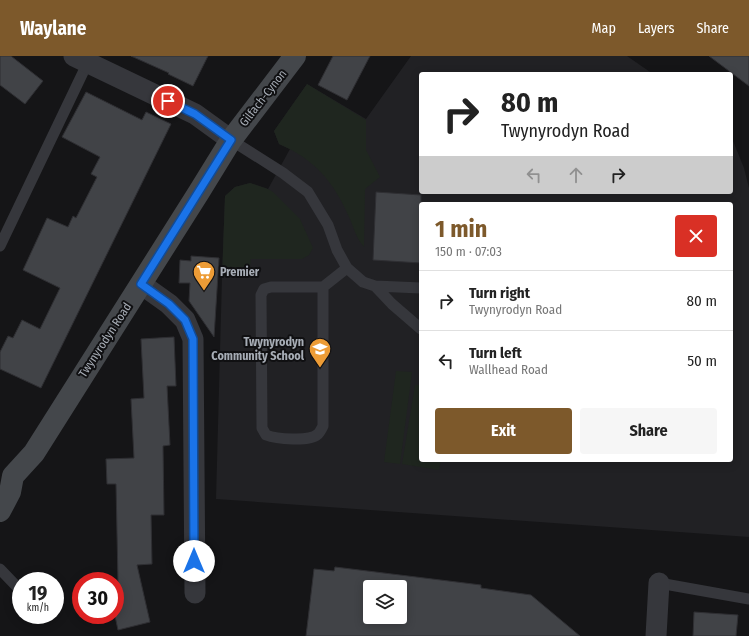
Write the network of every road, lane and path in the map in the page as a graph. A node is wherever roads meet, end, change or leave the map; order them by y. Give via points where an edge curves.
1 (295, 56) edge
2 (81, 59) edge
3 (231, 140) junction
4 (0, 246) edge
5 (347, 268) junction
6 (141, 284) junction
7 (375, 286) junction
8 (323, 287) junction
9 (419, 288) edge
10 (419, 327) edge
11 (7, 478) edge
12 (0, 511) edge
13 (0, 569) edge
14 (12, 582) edge
15 (659, 583) joint
16 (194, 593) dead end
17 (749, 599) edge
18 (656, 636) edge

1 - 3 street, Gilfach-Cynon
2 - 3 street via 195,114
2 - 4 lane
3 - 5 lane via 308,192 328,225
3 - 6 street, Twynyrodyn Road
5 - 7 lane via 363,282
5 - 8 lane
6 - 11 street, Twynyrodyn Road via 34,453
6 - 16 street via 169,304 185,320 193,339
7 - 9 lane
7 - 10 lane
8 - 8 lane via 323,426 318,434 310,438 275,438 266,435 262,428 261,296 264,289 271,287
11 - 12 street, Twynyrodyn Road via 10,492
13 - 14 lane
15 - 17 lane
15 - 18 street

